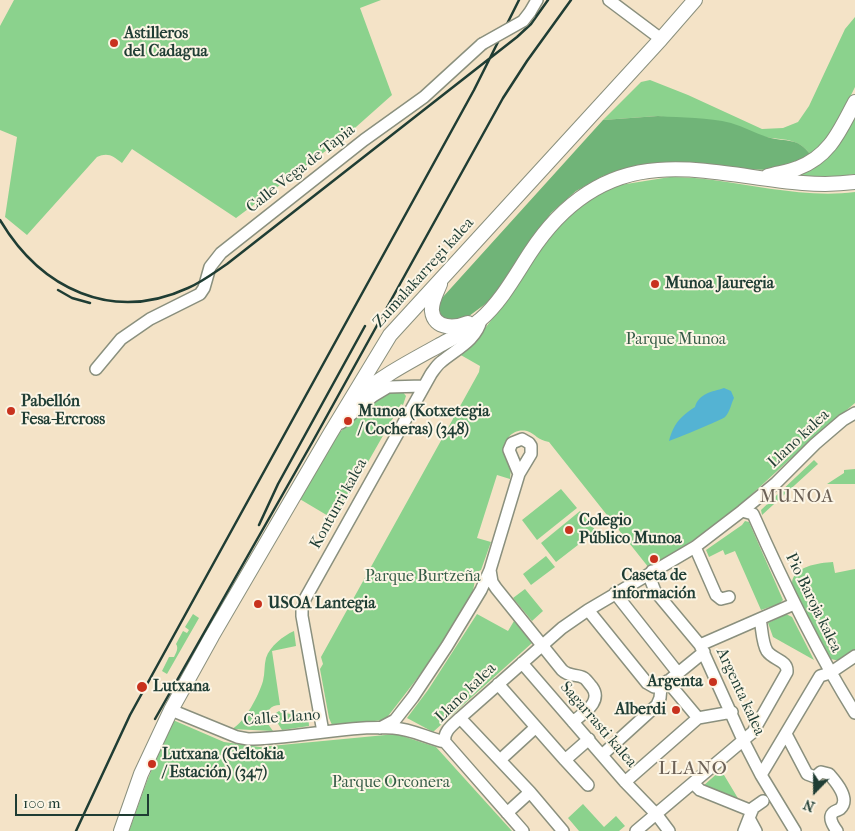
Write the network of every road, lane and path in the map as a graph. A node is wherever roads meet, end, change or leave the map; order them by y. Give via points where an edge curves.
1 (537, 0) edge
2 (610, 0) edge
3 (694, 0) edge
4 (661, 39) junction
5 (855, 102) edge
6 (760, 178) junction
7 (855, 182) edge
8 (444, 276) junction
9 (483, 317) junction
10 (96, 369) dead end
11 (405, 386) junction
12 (423, 386) junction
13 (416, 398) junction
14 (855, 413) edge
15 (341, 423) junction
16 (329, 441) junction
17 (519, 474) dead end
18 (742, 511) junction
19 (695, 547) junction
20 (490, 570) junction
21 (652, 571) junction
22 (496, 588) junction
23 (615, 593) junction
24 (729, 597) dead end
25 (476, 599) junction
26 (794, 604) junction
27 (588, 610) junction
28 (760, 619) junction
29 (541, 646) junction
30 (702, 648) junction
31 (855, 656) edge
32 (522, 663) junction
33 (678, 673) junction
34 (830, 673) junction
35 (498, 684) junction
36 (664, 684) junction
37 (171, 710) junction
38 (401, 712) junction
39 (732, 712) junction
40 (855, 713) edge
41 (460, 718) junction
42 (698, 718) junction
43 (573, 722) junction
44 (536, 727) junction
45 (375, 728) junction
46 (411, 731) junction
47 (323, 732) junction
48 (786, 734) junction
49 (589, 739) junction
50 (743, 740) junction
51 (445, 742) junction
52 (734, 748) junction
53 (750, 752) junction
54 (602, 755) junction
55 (500, 760) junction
56 (565, 760) junction
57 (761, 775) junction
58 (625, 782) junction
59 (693, 783) junction
60 (588, 786) dead end
61 (530, 792) junction
62 (763, 801) dead end
63 (507, 813) junction
64 (751, 814) junction
65 (657, 815) junction
66 (121, 831) edge
67 (523, 831) edge
68 (563, 831) edge
69 (636, 831) edge
70 (669, 831) edge
71 (744, 831) edge
72 (756, 831) edge
73 (795, 831) edge
74 (837, 831) edge

1 - 10 street, Calle Vega de Tapia, bridge via 523,21 482,44 424,97 221,253 210,267 200,294 128,334
2 - 4 street
3 - 4 main road, Zumalakarregi kalea
4 - 8 main road, Zumalakarregi kalea
5 - 6 main road via 835,140 819,157 798,169
6 - 7 main road via 797,183
6 - 9 main road via 658,170 631,175 596,188 559,215 507,289
8 - 9 main road via 432,312 437,322 459,327
8 - 16 main road, Zumalakarregi kalea via 390,335
9 - 12 street, Konturri kalea via 472,337 439,363
9 - 15 main road via 387,374 355,400
11 - 12 street
11 - 13 street via 414,392
11 - 15 street via 388,387
12 - 13 street, Konturri kalea
13 - 47 street, Konturri kalea via 304,599 302,616
14 - 18 street, Llano kalea via 822,438
15 - 16 main road
16 - 37 main road, Zumalakarregi kalea
17 - 20 street, Llano kalea
18 - 19 street, Llano kalea
18 - 26 street, Pio Baroja kalea via 753,514
19 - 21 street, Llano kalea
19 - 24 street via 716,595 721,599
20 - 22 street
20 - 25 street, Llano kalea
21 - 23 street, Llano kalea
21 - 30 street, Argenta kalea via 650,581 655,591
22 - 25 street, Llano kalea via 486,590
22 - 29 street
23 - 27 street, Llano kalea
23 - 33 street
25 - 38 street, Llano kalea
26 - 28 street
26 - 34 street, Pio Baroja kalea
27 - 29 street, Llano kalea
27 - 36 street via 647,683 654,686
28 - 30 street
28 - 50 street via 766,650 788,667 753,732
29 - 32 street, Llano kalea
29 - 43 street via 564,673 583,678 594,690 594,703
30 - 33 street
30 - 39 street, Argenta kalea
31 - 34 street
32 - 35 street, Llano kalea
32 - 43 street, Sagarrasti kalea
33 - 36 street
34 - 40 street, Pio Baroja kalea
34 - 48 street via 820,676
35 - 41 street, Llano kalea
35 - 44 street
36 - 42 street
36 - 54 street via 657,705
37 - 47 street, Calle Llano via 248,739
37 - 66 main road, Zumalakarregi kalea via 141,774
38 - 45 street, Llano kalea via 395,720
38 - 46 street via 402,722
39 - 42 street
39 - 50 street, Argenta kalea
41 - 51 street, Llano kalea via 447,731
41 - 55 street
42 - 58 street
43 - 49 street, Sagarrasti kalea
44 - 55 street
44 - 56 street
45 - 46 street, Llano kalea
45 - 47 street, Calle Llano
46 - 51 street, Llano kalea
48 - 57 street
48 - 74 street, Argenta kalea via 807,774 815,777 821,772 829,774 844,796 841,808 831,816
49 - 54 street, Sagarrasti kalea
49 - 56 street
50 - 52 street
50 - 53 street, Argenta kalea
51 - 63 street
52 - 53 street
52 - 59 street
53 - 57 street, Argenta kalea
54 - 58 street, Sagarrasti kalea
55 - 61 street
56 - 60 street
57 - 73 street, Argenta kalea
58 - 65 street, Sagarrasti kalea
59 - 64 street via 700,790
59 - 65 street
61 - 63 street
61 - 68 street
62 - 64 street via 753,808
63 - 67 street
64 - 71 street
64 - 72 street
65 - 69 street
65 - 70 street, Sagarrasti kalea

